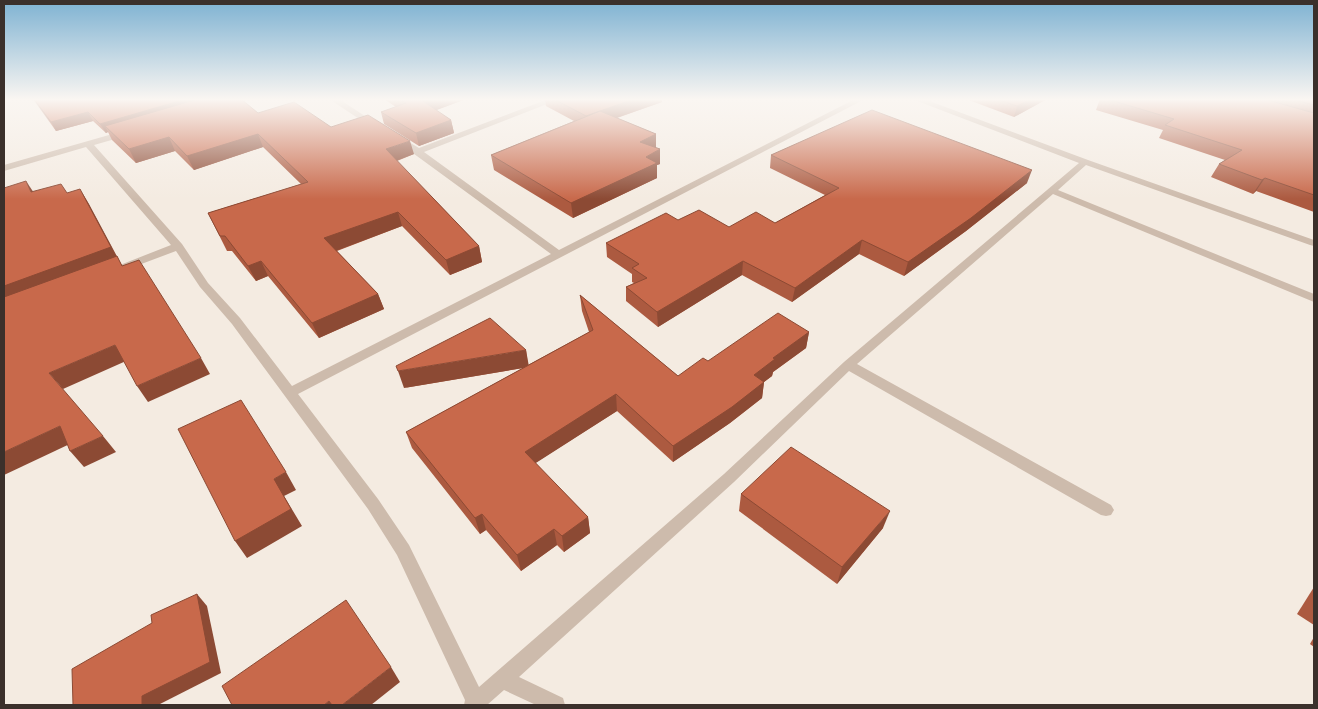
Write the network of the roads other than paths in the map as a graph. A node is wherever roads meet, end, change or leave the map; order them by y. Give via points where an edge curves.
1 (128, 132) edge
2 (387, 132) edge
3 (470, 132) edge
4 (796, 132) edge
5 (1005, 132) edge
6 (88, 144) junction
7 (418, 152) junction
8 (1085, 162) junction
9 (4, 168) edge
10 (1053, 191) junction
11 (1314, 243) edge
12 (178, 246) junction
13 (558, 254) junction
14 (115, 271) edge
15 (1314, 298) edge
16 (848, 365) junction
17 (291, 392) junction
18 (1106, 510) dead end
19 (503, 679) junction
20 (475, 704) edge
21 (556, 705) edge

1 - 6 street
2 - 7 street
3 - 7 street
4 - 13 street
5 - 8 street
6 - 9 street
6 - 12 street
7 - 13 street
8 - 10 street
8 - 11 street
10 - 15 street
10 - 16 street
12 - 14 street
12 - 17 street via 204,285
13 - 17 street
16 - 18 street
16 - 19 street via 729,478
17 - 20 street via 403,550
19 - 20 street
19 - 21 street

